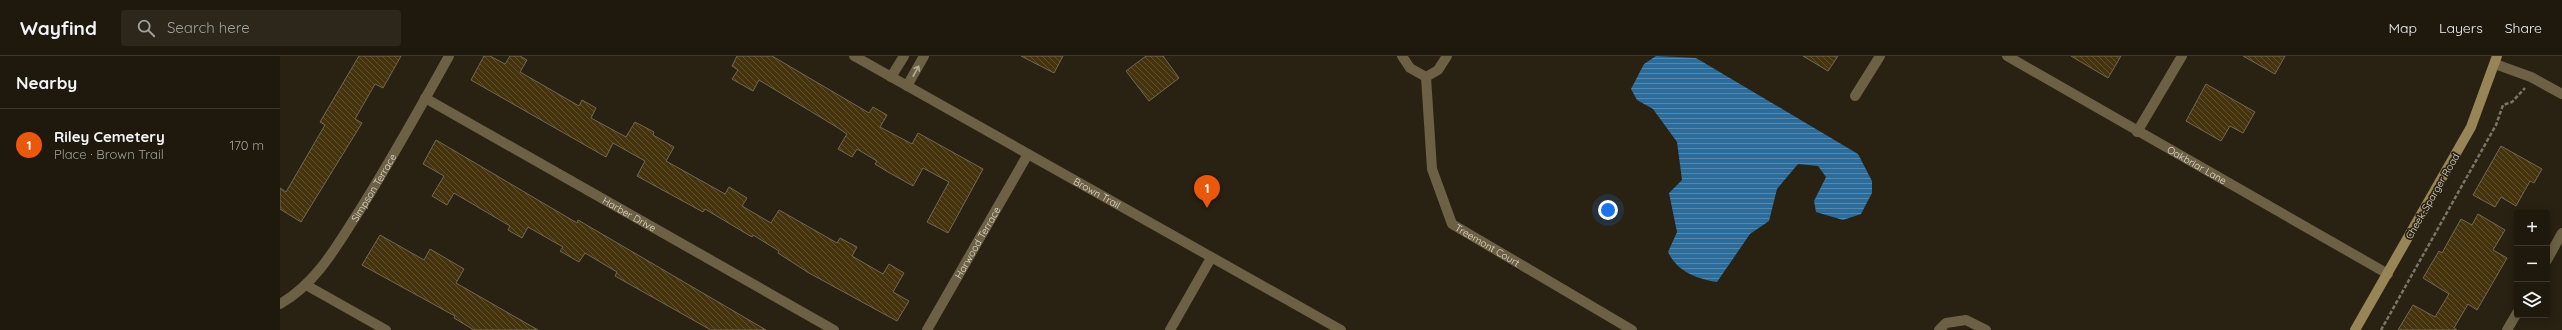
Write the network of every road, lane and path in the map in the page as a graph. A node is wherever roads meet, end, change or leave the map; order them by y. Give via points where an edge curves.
1 (449, 56) edge
2 (854, 56) edge
3 (904, 56) edge
4 (924, 56) edge
5 (1402, 56) edge
6 (1447, 56) edge
7 (1880, 56) edge
8 (2007, 56) edge
9 (2182, 56) edge
10 (2496, 60) edge
11 (1426, 77) junction
12 (2531, 77) junction
13 (891, 78) junction
14 (907, 86) junction
15 (2562, 94) edge
16 (1855, 96) dead end
17 (425, 98) junction
18 (2137, 132) junction
19 (1028, 154) junction
20 (2562, 233) edge
21 (2550, 255) edge
22 (1211, 258) junction
23 (2388, 274) junction
24 (306, 285) junction
25 (280, 304) edge
26 (2514, 318) edge
27 (386, 330) edge
28 (834, 330) edge
29 (927, 330) edge
30 (1170, 330) edge
31 (1341, 330) edge
32 (1632, 330) edge
33 (1939, 330) edge
34 (1986, 330) edge
35 (2355, 330) edge
36 (2381, 330) edge
37 (2507, 330) edge

1 - 17 street, Simpson Terrace
2 - 13 street, Brown Trail
3 - 13 street
14 -> 4 street
5 - 11 street via 1410,68
6 - 11 street via 1438,70
7 - 16 street
8 - 18 street, Oakbriar Lane
9 - 18 street
10 - 12 street
10 - 23 main road, Cheek-Sparger Road via 2471,127
11 - 32 street, Treemont Court via 1432,169 1452,224
12 - 15 street
12 - 36 path via 2523,93 2512,102 2503,105 2496,125
13 - 14 street, Brown Trail
14 - 19 street, Brown Trail
17 - 24 street, Simpson Terrace via 374,188 324,266
17 - 28 street, Harber Drive
18 - 23 street, Oakbriar Lane
19 - 22 street, Brown Trail
19 - 29 street, Harwood Terrace
20 - 21 street
22 - 30 street
22 - 31 street, Brown Trail
23 - 35 main road, Cheek-Sparger Road
24 - 25 street, Simpson Terrace
24 - 27 street
26 - 37 street
33 - 34 street via 1946,323 1966,320

